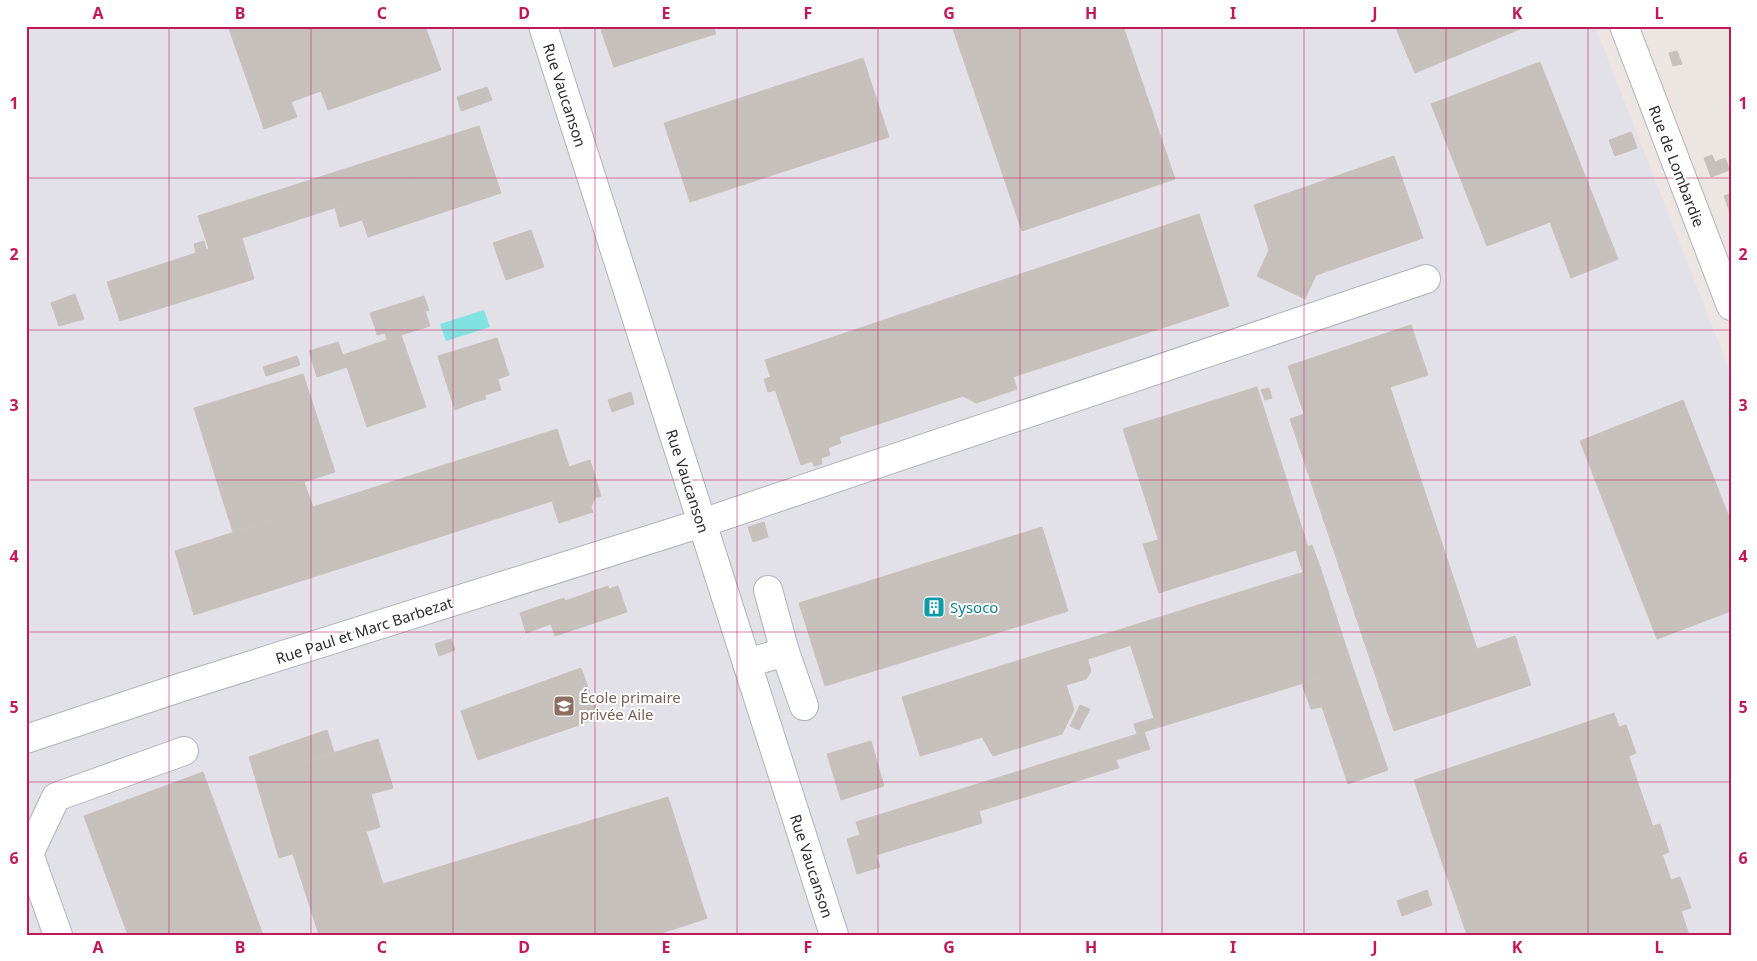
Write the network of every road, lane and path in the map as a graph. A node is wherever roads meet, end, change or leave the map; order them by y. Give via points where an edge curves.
1 (543, 26) edge
2 (1624, 26) edge
3 (1426, 279) dead end
4 (1731, 306) edge
5 (702, 523) junction
6 (768, 590) dead end
7 (785, 652) junction
8 (747, 663) junction
9 (804, 706) dead end
10 (26, 739) edge
11 (184, 751) dead end
12 (58, 935) edge
13 (834, 935) edge

1 - 5 street, Rue Vaucanson
2 - 4 street, Rue de Lombardie
3 - 5 street, Rue Paul et Marc Barbezat
5 - 8 street, Rue Vaucanson
5 - 10 street, Rue Paul et Marc Barbezat
6 - 7 street
7 - 8 street
7 - 9 street
8 - 13 street, Rue Vaucanson
11 - 12 street via 56,797 29,854

